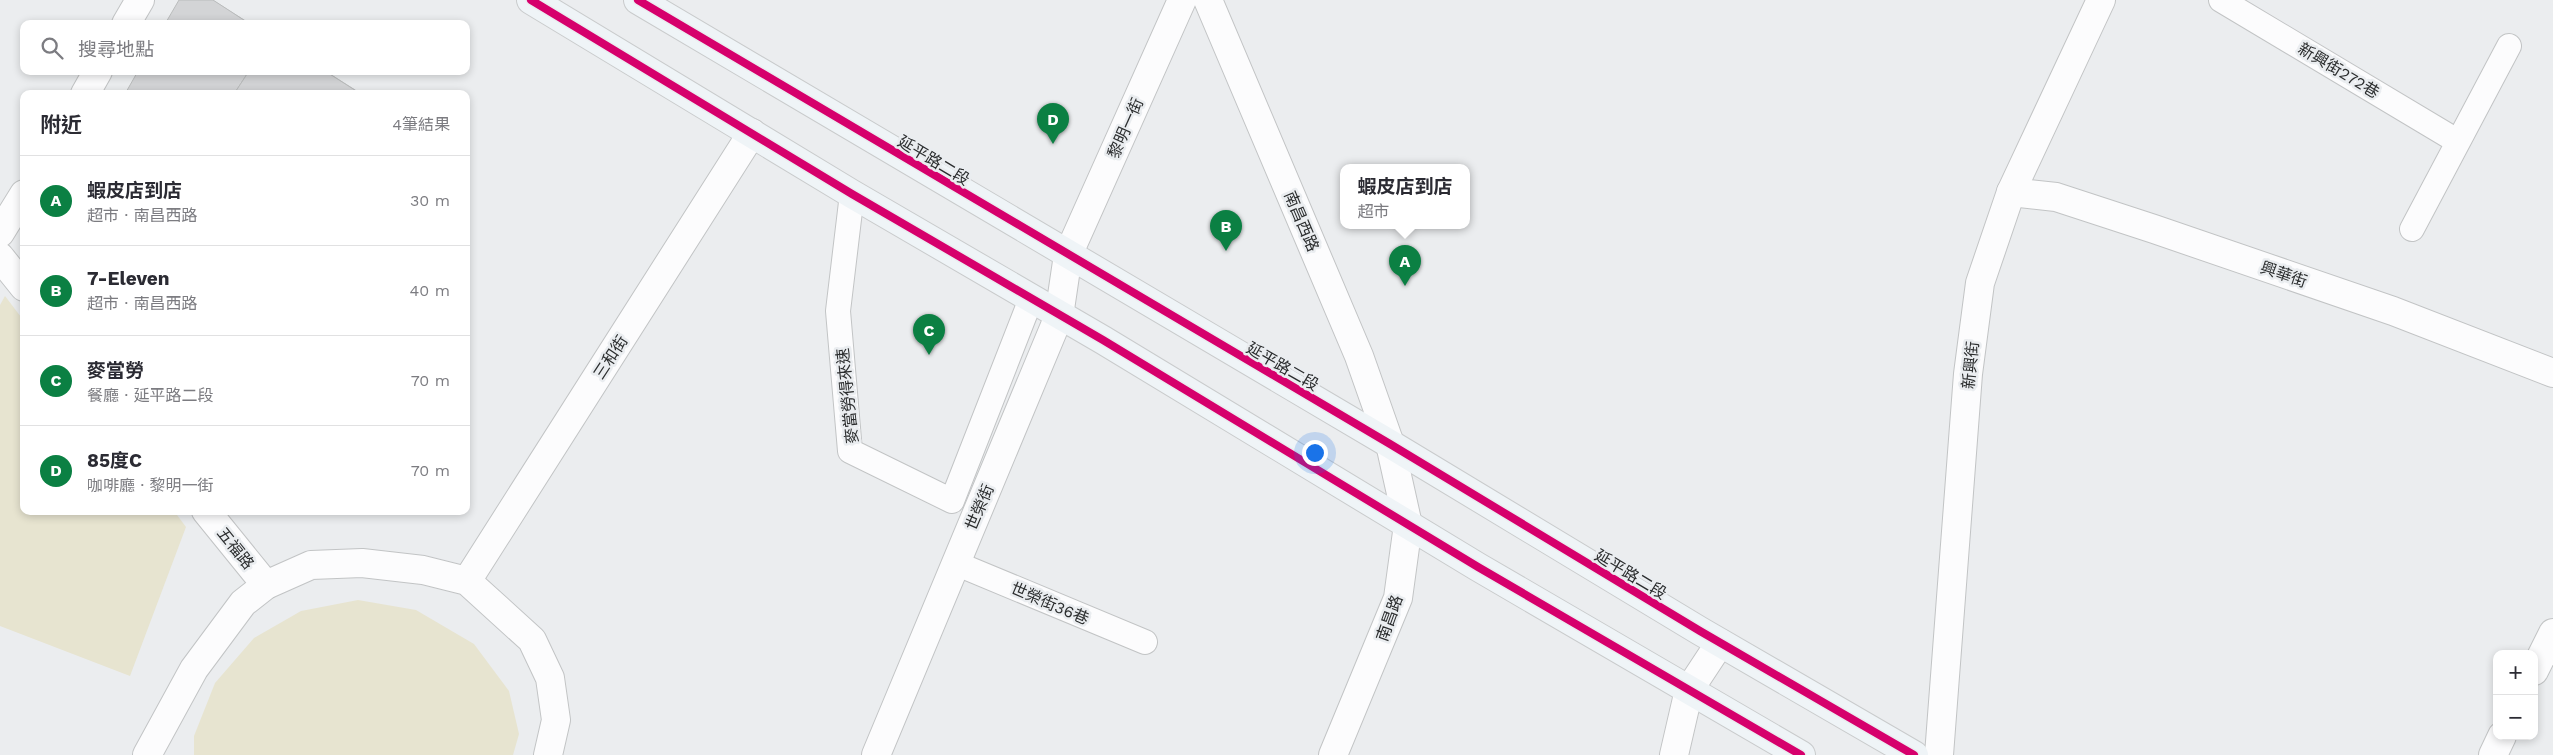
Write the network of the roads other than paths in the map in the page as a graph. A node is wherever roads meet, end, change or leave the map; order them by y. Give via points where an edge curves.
1 (140, 0) edge
2 (531, 0) edge
3 (638, 0) edge
4 (1182, 0) edge
5 (1208, 0) edge
6 (2101, 0) edge
7 (2221, 0) edge
8 (128, 20) edge
9 (2509, 46) dead end
10 (96, 75) edge
11 (87, 90) edge
12 (752, 133) junction
13 (2457, 141) junction
14 (2011, 192) junction
15 (852, 194) junction
16 (20, 200) edge
17 (2412, 228) dead end
18 (0, 233) edge
19 (1068, 255) junction
20 (0, 257) edge
21 (20, 282) edge
22 (1031, 299) junction
23 (1059, 316) junction
24 (2553, 373) edge
25 (1390, 444) junction
26 (209, 515) edge
27 (1408, 525) junction
28 (955, 563) junction
29 (467, 582) junction
30 (266, 585) junction
31 (2553, 633) edge
32 (1145, 642) dead end
33 (1720, 643) junction
34 (2538, 663) edge
35 (1689, 690) junction
36 (2500, 740) edge
37 (147, 755) edge
38 (548, 755) edge
39 (876, 755) edge
40 (1333, 755) edge
41 (1674, 755) edge
42 (1801, 755) edge
43 (1914, 755) edge
44 (1939, 755) edge
45 (2493, 755) edge

1 - 8 street
2 - 12 main road
3 - 19 main road, 延平路二段
4 - 19 street, 黎明一街
5 - 25 street, 南昌西路 via 1359,356
6 - 14 street, 新興街
7 - 13 lane, 新興街272巷
9 - 13 lane
10 - 11 street
12 - 15 main road
12 - 29 street, 三和街
13 - 17 lane
14 - 24 street, 興華街 via 2056,197 2146,226 2393,311
14 - 44 street, 新興街 via 1980,283 1968,374
15 - 22 main road
15 - 22 lane, 麥當勞得來速 via 838,311 850,451 952,501
16 - 18 street
19 - 23 street, 世榮街
19 - 25 main road, 延平路二段
20 - 21 street
22 - 23 main road
23 - 27 main road
23 - 28 street, 世榮街
25 - 27 street, 南昌路
25 - 33 main road, 延平路二段
26 - 30 street, 五福路
27 - 35 main road
27 - 40 street, 南昌路 via 1398,598
28 - 32 lane, 世榮街36巷
28 - 39 street, 世榮街
29 - 30 street via 423,570 362,563 311,564
29 - 38 street via 532,640 550,678 556,720
30 - 37 street via 243,603 194,669
31 - 34 street
33 - 35 street
33 - 43 main road, 延平路二段
35 - 41 street
35 - 42 main road
36 - 45 street

